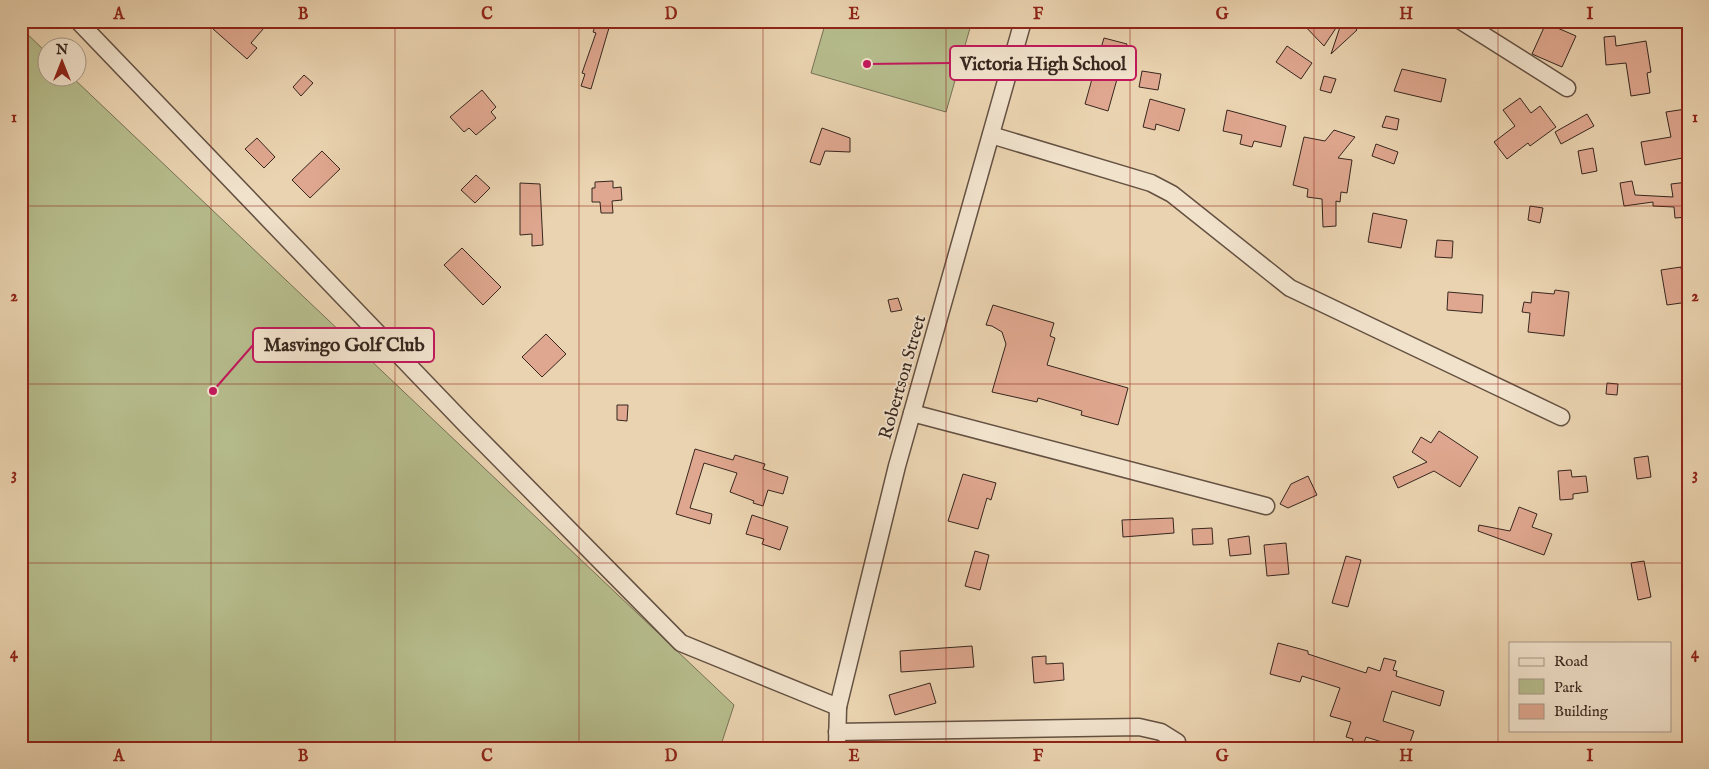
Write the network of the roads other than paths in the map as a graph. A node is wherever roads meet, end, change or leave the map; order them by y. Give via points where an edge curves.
1 (78, 21) edge
2 (1023, 21) edge
3 (1461, 21) edge
4 (1567, 88) dead end
5 (992, 135) junction
6 (912, 413) junction
7 (1561, 417) dead end
8 (1266, 506) dead end
9 (838, 707) junction
10 (837, 740) edge
11 (1178, 748) edge

1 - 9 street via 468,428 682,643
2 - 5 street, Robertson Street
3 - 4 street
5 - 6 street, Robertson Street
5 - 7 street via 1151,183 1172,194 1290,288
6 - 8 street
6 - 9 street, Robertson Street
9 - 10 street, Robertson Street
10 - 11 street via 1139,727 1161,732 1177,742

